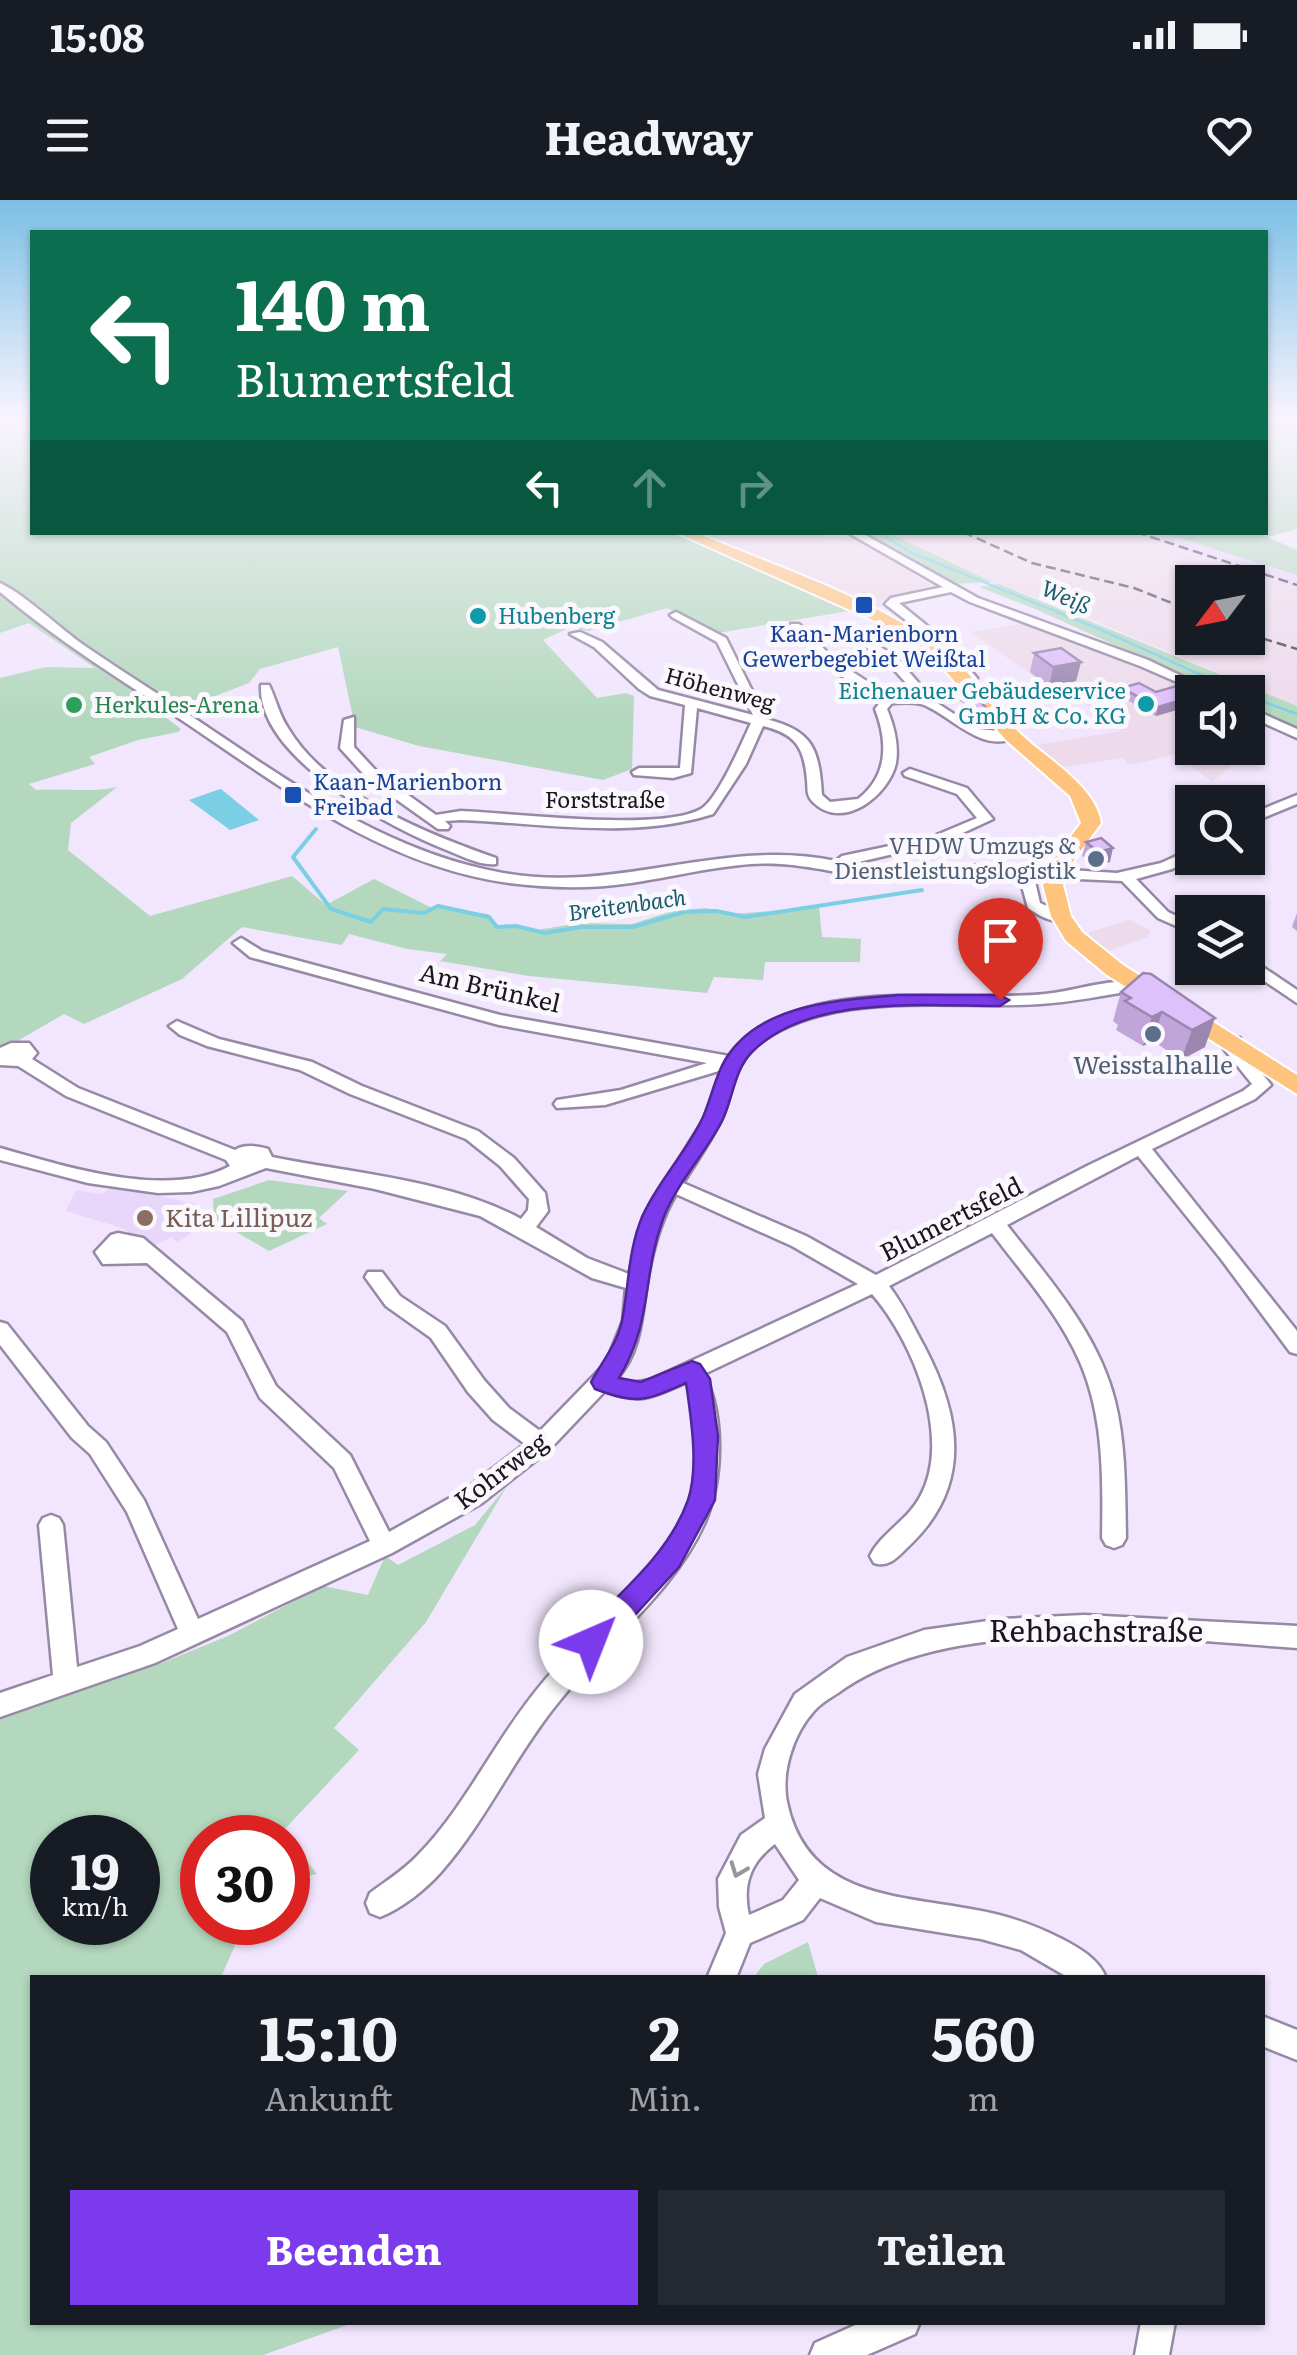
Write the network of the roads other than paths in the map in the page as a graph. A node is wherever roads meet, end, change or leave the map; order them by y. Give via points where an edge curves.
1 (689, 535) edge
2 (857, 535) edge
3 (0, 586) edge
4 (950, 588) junction
5 (676, 615) dead end
6 (796, 626) dead end
7 (851, 632) dead end
8 (576, 634) dead end
9 (1175, 677) edge
10 (965, 682) junction
11 (265, 688) dead end
12 (888, 700) junction
13 (928, 700) junction
14 (691, 704) junction
15 (1265, 718) edge
16 (350, 720) dead end
17 (759, 721) junction
18 (1297, 734) edge
19 (1012, 736) junction
20 (639, 772) dead end
21 (910, 773) dead end
22 (1297, 799) edge
23 (1265, 813) edge
24 (435, 819) junction
25 (492, 861) junction
26 (1175, 863) edge
27 (839, 866) junction
28 (1025, 871) junction
29 (1055, 874) junction
30 (1127, 878) junction
31 (568, 884) junction
32 (1061, 916) junction
33 (1175, 920) edge
34 (241, 943) dead end
35 (1265, 974) edge
36 (1138, 985) junction
37 (1297, 998) edge
38 (177, 1026) dead end
39 (1234, 1042) junction
40 (21, 1060) dead end
41 (734, 1062) junction
42 (1297, 1086) edge
43 (563, 1104) dead end
44 (1141, 1148) junction
45 (0, 1154) edge
46 (238, 1162) junction
47 (671, 1184) junction
48 (526, 1226) junction
49 (997, 1226) junction
50 (147, 1256) dead end
51 (375, 1277) dead end
52 (637, 1283) junction
53 (875, 1284) junction
54 (0, 1330) edge
55 (1297, 1346) edge
56 (692, 1371) junction
57 (604, 1382) junction
58 (542, 1444) junction
59 (51, 1525) dead end
60 (1114, 1538) dead end
61 (384, 1546) junction
62 (882, 1556) dead end
63 (194, 1635) junction
64 (1297, 1637) edge
65 (66, 1683) junction
66 (0, 1705) edge
67 (780, 1823) junction
68 (818, 1879) junction
69 (380, 1904) dead end
70 (740, 1933) junction
71 (722, 1975) edge
72 (1088, 1975) edge
73 (1265, 2032) edge
74 (1297, 2045) edge
75 (896, 2325) edge
76 (1157, 2325) edge
77 (827, 2355) edge
78 (1152, 2355) edge

1 - 10 main road via 892,623 941,656
2 - 4 street
3 - 31 street via 109,667 325,810 400,851 496,878
4 - 9 street
4 - 10 street via 891,604 963,664 970,678
5 - 17 street via 722,640
6 - 12 street via 833,666
7 - 13 street via 894,661
8 - 14 street, Höhenweg via 596,642 641,686
10 - 19 main road
11 - 25 street via 283,733 332,780 406,825
12 - 13 street
12 - 17 street, Höhenweg via 882,709 893,740 887,773 870,796 848,807 817,801 802,740 790,729
13 - 19 street via 972,732
14 - 17 street, Höhenweg
14 - 20 street via 688,766 680,774
15 - 18 street
16 - 24 street via 347,748 360,766
17 - 24 street, Forststraße via 714,805 700,815 644,822 465,814
19 - 29 main road via 1090,814 1086,832
21 - 27 street via 962,791 986,819 958,834
22 - 23 street
24 - 25 street
25 - 31 street
26 - 30 street
27 - 28 street via 883,874
27 - 31 street via 768,859
28 - 29 street
28 - 32 street via 1034,904
29 - 30 street
29 - 32 main road
30 - 33 street
32 - 36 main road via 1094,956
34 - 41 street, Am Brünkel via 256,954 498,1020
35 - 37 street
36 - 39 main road
36 - 41 street, Kohrweg via 1042,999 829,1007 767,1031
38 - 48 street via 338,1079 472,1135 538,1198 538,1211
39 - 42 main road
39 - 44 street, Blumertsfeld via 1232,1049 1262,1084
40 - 46 street via 72,1092
41 - 43 street, Kohrweg via 589,1104
41 - 47 street, Kohrweg via 712,1119
44 - 49 street, Blumertsfeld
44 - 55 street
45 - 46 street via 72,1174 163,1185 228,1178
46 - 48 street via 470,1207
47 - 52 street, Kohrweg via 653,1216
47 - 53 street via 748,1216
48 - 52 street via 606,1276
49 - 53 street, Blumertsfeld
49 - 60 street via 1043,1286 1100,1383
50 - 61 street via 235,1328 268,1392 342,1462
51 - 58 street via 393,1301 438,1332 502,1414
52 - 57 street, Kohrweg via 625,1348
53 - 56 street, Blumertsfeld
53 - 62 street via 931,1376 946,1423 936,1486 908,1534
54 - 63 street via 98,1448 136,1507
56 - 57 street, Blumertsfeld via 643,1392
56 - 69 street via 705,1470 689,1529 670,1559 544,1699 431,1863
57 - 58 street, Kohrweg
58 - 61 street, Kohrweg via 474,1496
59 - 65 street
61 - 63 street, Kohrweg
63 - 65 street, Kohrweg
64 - 67 street, Rehbachstraße via 1012,1627 889,1652 824,1685 789,1720 772,1765
65 - 66 street, Kohrweg
67 - 68 street, Rehbachstraße
67 -> 70 street via 751,1845 732,1879
68 - 70 street via 793,1910
68 - 72 street, Rehbachstraße via 887,1912 1027,1937
70 - 71 street
73 - 74 street
75 - 77 street
76 - 78 street

